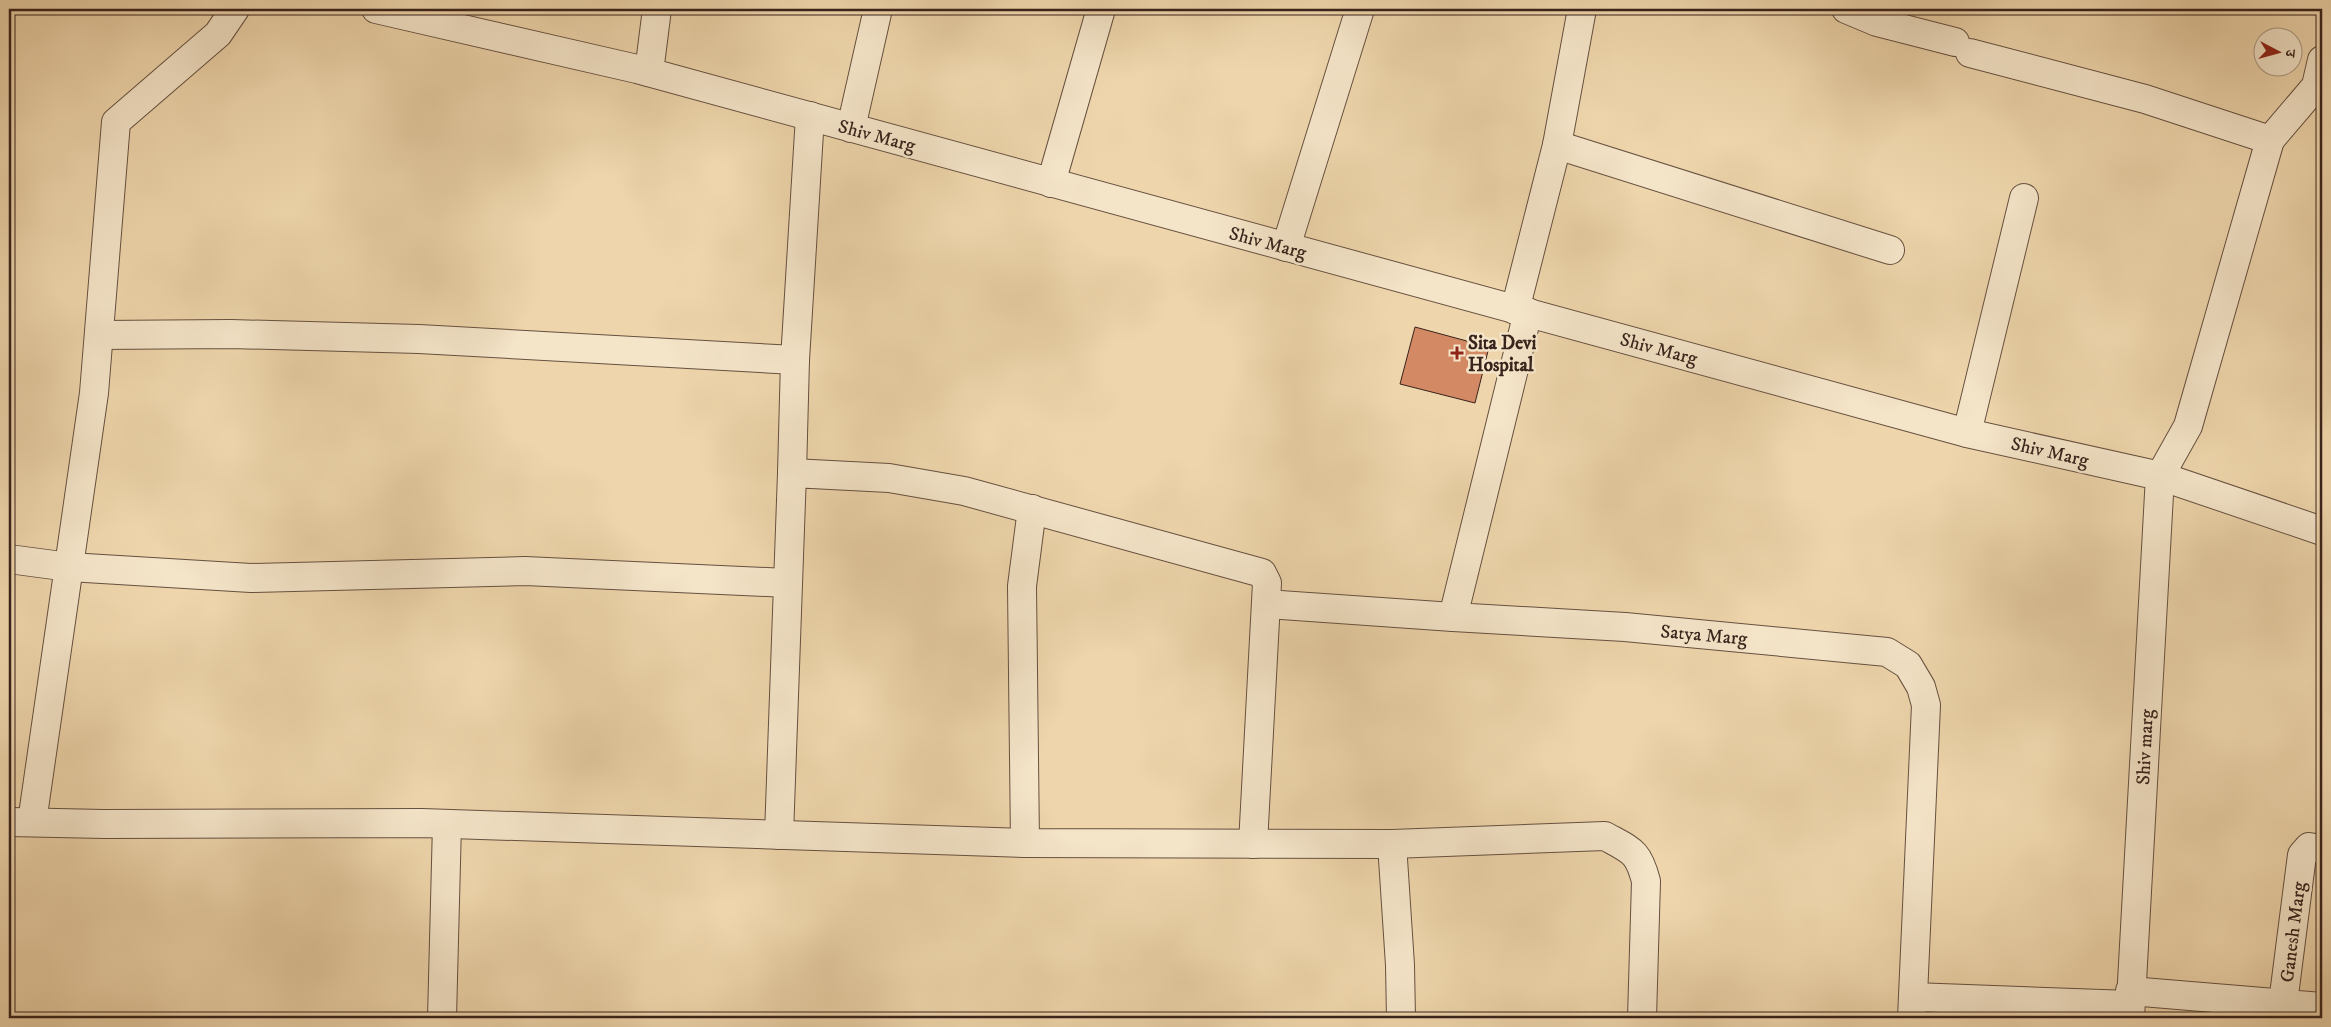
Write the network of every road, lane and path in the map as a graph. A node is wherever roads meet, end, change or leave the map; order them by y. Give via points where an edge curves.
1 (235, 9) edge
2 (376, 9) edge
3 (657, 9) edge
4 (878, 9) edge
5 (1101, 9) edge
6 (1360, 9) edge
7 (1582, 9) edge
8 (1846, 9) edge
9 (2322, 60) edge
10 (649, 72) junction
11 (810, 116) junction
12 (851, 128) junction
13 (2270, 140) junction
14 (1557, 146) junction
15 (1051, 183) junction
16 (2024, 198) dead end
17 (1286, 247) junction
18 (1890, 250) dead end
19 (1522, 311) junction
20 (99, 336) junction
21 (794, 360) junction
22 (1967, 433) junction
23 (792, 473) junction
24 (2160, 476) junction
25 (1032, 509) junction
26 (2322, 531) edge
27 (9, 559) edge
28 (69, 566) junction
29 (787, 583) junction
30 (1266, 604) junction
31 (1453, 617) junction
32 (20, 822) edge
33 (447, 824) junction
34 (779, 835) junction
35 (1025, 842) junction
36 (1253, 844) junction
37 (1392, 844) junction
38 (2322, 848) edge
39 (2283, 1003) junction
40 (2130, 1005) edge
41 (1913, 1007) edge
42 (2322, 1007) edge
43 (442, 1018) edge
44 (1400, 1018) edge
45 (1642, 1018) edge

1 - 20 street via 218,34 116,122
2 - 10 street, Shiv Marg
3 - 10 street
4 - 12 street
5 - 15 street
6 - 17 street
7 - 14 street
8 - 13 street via 1877,22 2145,99
9 - 13 street via 2316,86
10 - 11 street, Shiv Marg
11 - 12 street, Shiv Marg
11 - 21 street
12 - 15 street, Shiv Marg
13 - 24 street via 2188,426
14 - 18 street
14 - 19 street
15 - 17 street, Shiv Marg
16 - 22 street
17 - 19 street, Shiv Marg
19 - 22 street, Shiv Marg
19 - 31 street
20 - 21 street via 231,334 418,339
20 - 28 street
21 - 23 street
22 - 24 street, Shiv Marg
23 - 25 street via 889,478 964,491
23 - 29 street
24 - 26 street, Shiv Marg
24 - 40 street, Shiv marg
25 - 30 street via 1262,573 1267,584
25 - 35 street via 1022,586
27 - 28 street
28 - 29 street via 251,578 525,571
28 - 32 street
29 - 34 street
30 - 31 street, Satya Marg
30 - 36 street
31 - 41 street, Satya Marg via 1625,627 1888,652 1908,665 1921,687 1926,705
32 - 33 street
33 - 34 street
33 - 43 street
34 - 35 street
35 - 36 street
36 - 37 street
37 - 44 street
37 - 45 street via 1605,836 1627,848 1640,860 1646,881
38 - 39 street, Ganesh Marg via 2309,847 2302,855
39 - 40 street, Ganesh Marg
39 - 42 street, Ganesh Marg
40 - 41 street, Ganesh Marg

